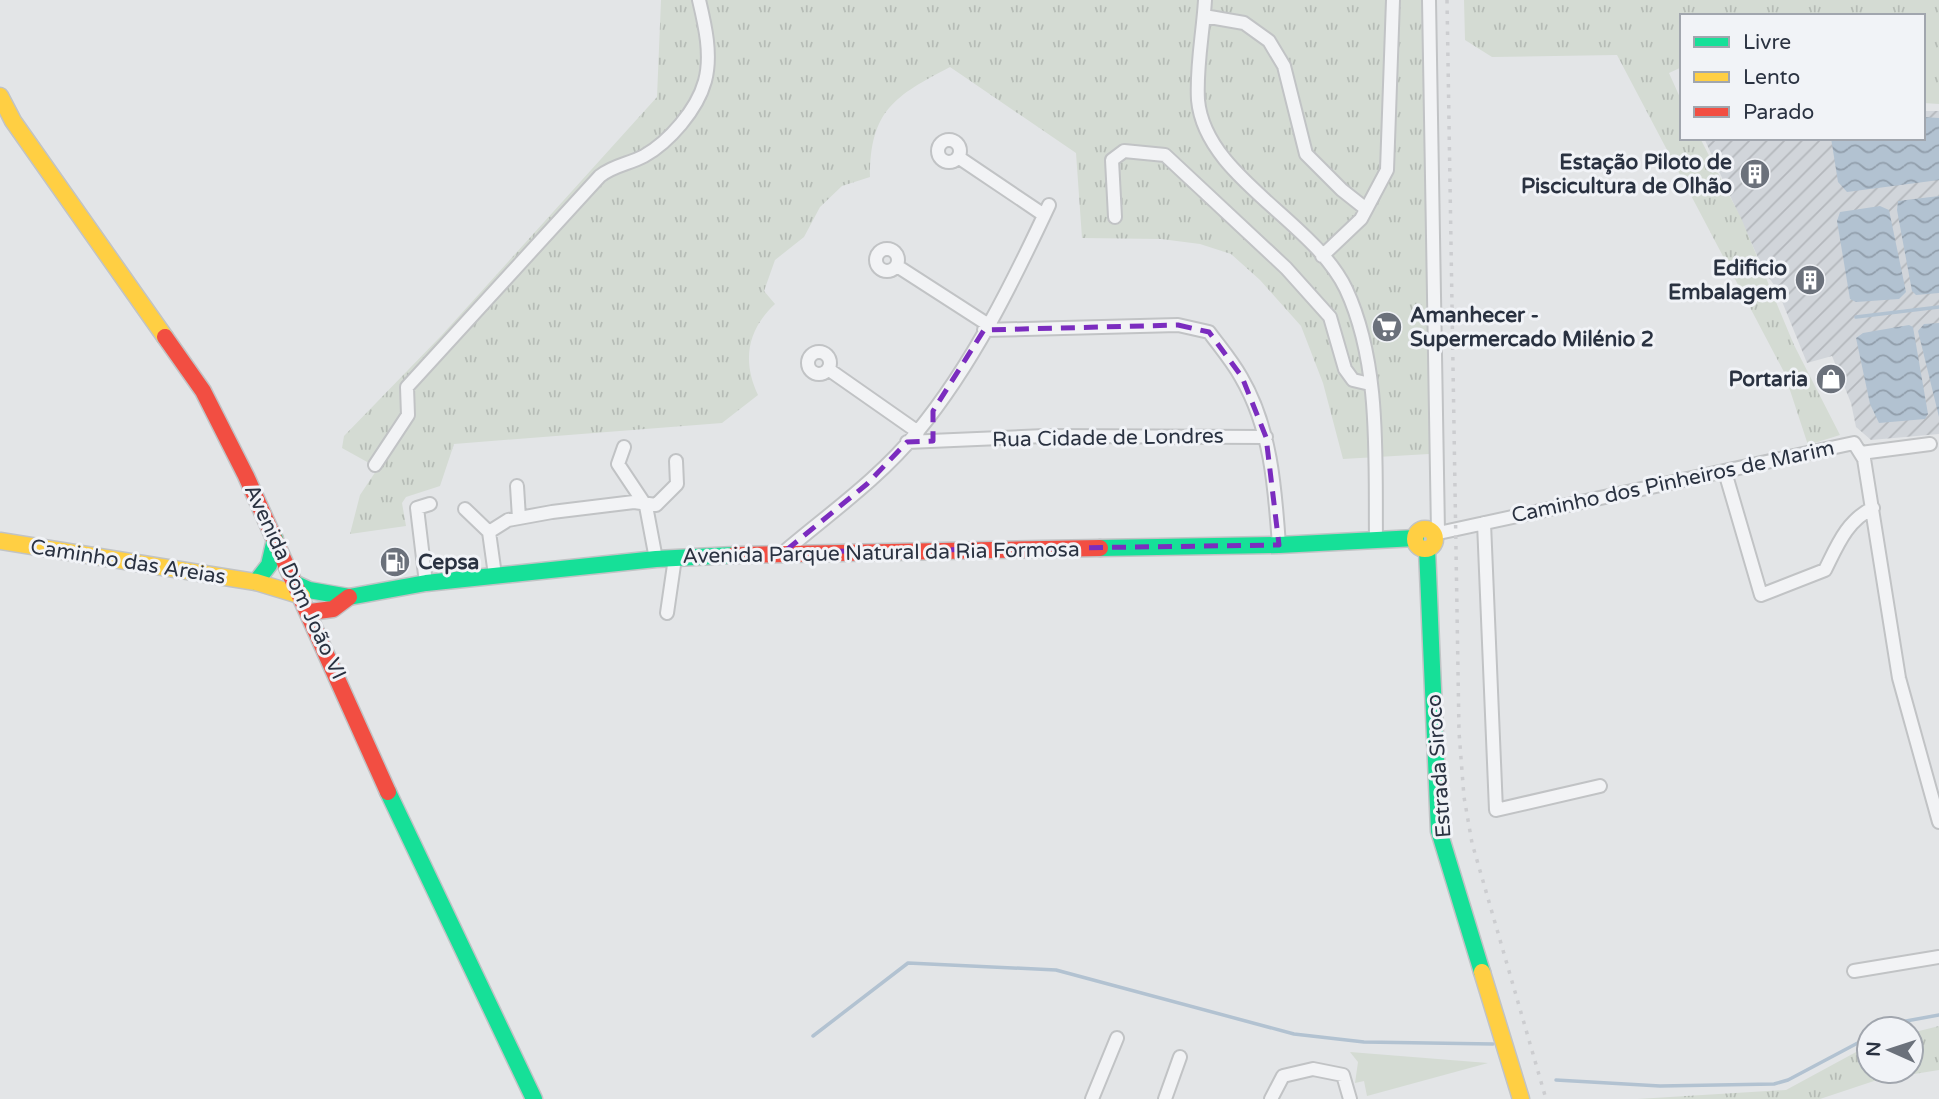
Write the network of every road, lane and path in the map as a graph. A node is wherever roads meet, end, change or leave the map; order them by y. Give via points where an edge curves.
1 (699, 0) edge
2 (1205, 0) edge
3 (1393, 0) edge
4 (1429, 0) edge
5 (1204, 16) junction
6 (0, 96) edge
7 (958, 157) dead end
8 (1366, 209) junction
9 (1115, 217) dead end
10 (1322, 256) junction
11 (897, 266) dead end
12 (986, 327) junction
13 (828, 369) dead end
14 (1370, 384) junction
15 (933, 411) junction
16 (918, 432) junction
17 (1266, 437) junction
18 (951, 440) junction
19 (907, 442) junction
20 (1930, 444) dead end
21 (624, 447) dead end
22 (1861, 453) junction
23 (676, 461) dead end
24 (375, 465) dead end
25 (1725, 472) junction
26 (517, 486) dead end
27 (430, 504) dead end
28 (646, 506) junction
29 (1872, 508) junction
30 (465, 509) dead end
31 (519, 518) junction
32 (1484, 523) junction
33 (489, 532) junction
34 (1429, 538) junction
35 (275, 539) junction
36 (1376, 540) junction
37 (0, 541) edge
38 (1279, 545) junction
39 (783, 552) junction
40 (675, 558) junction
41 (656, 559) junction
42 (495, 575) junction
43 (263, 580) junction
44 (426, 583) junction
45 (296, 584) junction
46 (331, 602) junction
47 (310, 612) junction
48 (667, 613) dead end
49 (325, 647) junction
50 (1600, 786) dead end
51 (1939, 822) edge
52 (1939, 957) edge
53 (1854, 971) dead end
54 (1117, 1038) dead end
55 (1180, 1057) dead end
56 (534, 1099) edge
57 (1092, 1099) edge
58 (1165, 1099) edge
59 (1271, 1099) edge
60 (1350, 1099) edge
61 (1521, 1099) edge

1 - 24 street via 707,33 705,81 686,116 664,142 600,176 407,387 408,415
2 - 5 street
3 - 8 street via 1387,170
4 - 34 street
5 - 8 street via 1244,23 1269,41 1284,66 1307,154
5 - 10 street via 1198,51 1198,102 1205,131 1218,153
6 - 35 street, Avenida Dom João VI via 203,391
7 - 12 street via 1047,210
8 - 10 street
9 - 14 street via 1112,160 1124,151 1165,155 1286,268 1330,317 1345,369 1353,380
10 - 14 street via 1345,288
11 - 12 street
12 - 15 street
12 - 17 street via 1178,325 1209,332 1241,377
13 - 16 street
14 - 36 street
15 - 16 street
15 - 18 street via 933,425
16 - 19 street
17 - 18 street, Rua Cidade de Londres
17 - 38 street
18 - 19 street, Rua Cidade de Londres
19 - 39 street via 867,484
20 - 22 street
21 - 28 street via 618,464
22 - 25 street, Caminho dos Pinheiros de Marim via 1854,443
22 - 29 street, Caminho dos Pinheiros de Marim
23 - 28 street via 677,484 656,505
25 - 29 street via 1761,595 1825,570 1858,514
25 - 32 street, Caminho dos Pinheiros de Marim
26 - 31 street
27 - 44 street via 417,508
28 - 31 street via 634,502
28 - 41 street
29 - 51 street, Caminho dos Pinheiros de Marim via 1899,678
30 - 33 street
31 - 33 street
32 - 34 street, Caminho dos Pinheiros de Marim
32 - 50 street via 1496,810
33 - 42 street
34 - 36 street, Avenida Parque Natural da Ria Formosa
34 - 61 street, Estrada Siroco via 1439,831
35 - 43 street
35 - 45 street, Avenida Dom João VI
36 - 38 street, Avenida Parque Natural da Ria Formosa
37 - 43 street, Caminho das Areias
38 - 39 street, Avenida Parque Natural da Ria Formosa
39 - 40 street, Avenida Parque Natural da Ria Formosa
40 - 41 street, Avenida Parque Natural da Ria Formosa
40 - 48 street
41 - 42 street, Avenida Parque Natural da Ria Formosa
42 - 44 street, Avenida Parque Natural da Ria Formosa
43 - 45 street, Caminho das Areias
43 - 45 street
44 - 46 street, Avenida Parque Natural da Ria Formosa
45 - 46 street, Caminho das Areias
45 - 47 street, Avenida Dom João VI
46 - 47 street
46 - 49 street
47 - 49 street, Avenida Dom João VI
49 - 56 street, Avenida Dom João VI via 415,852
52 - 53 street
54 - 57 street
55 - 58 street
59 - 60 street via 1283,1076 1313,1069 1343,1075

